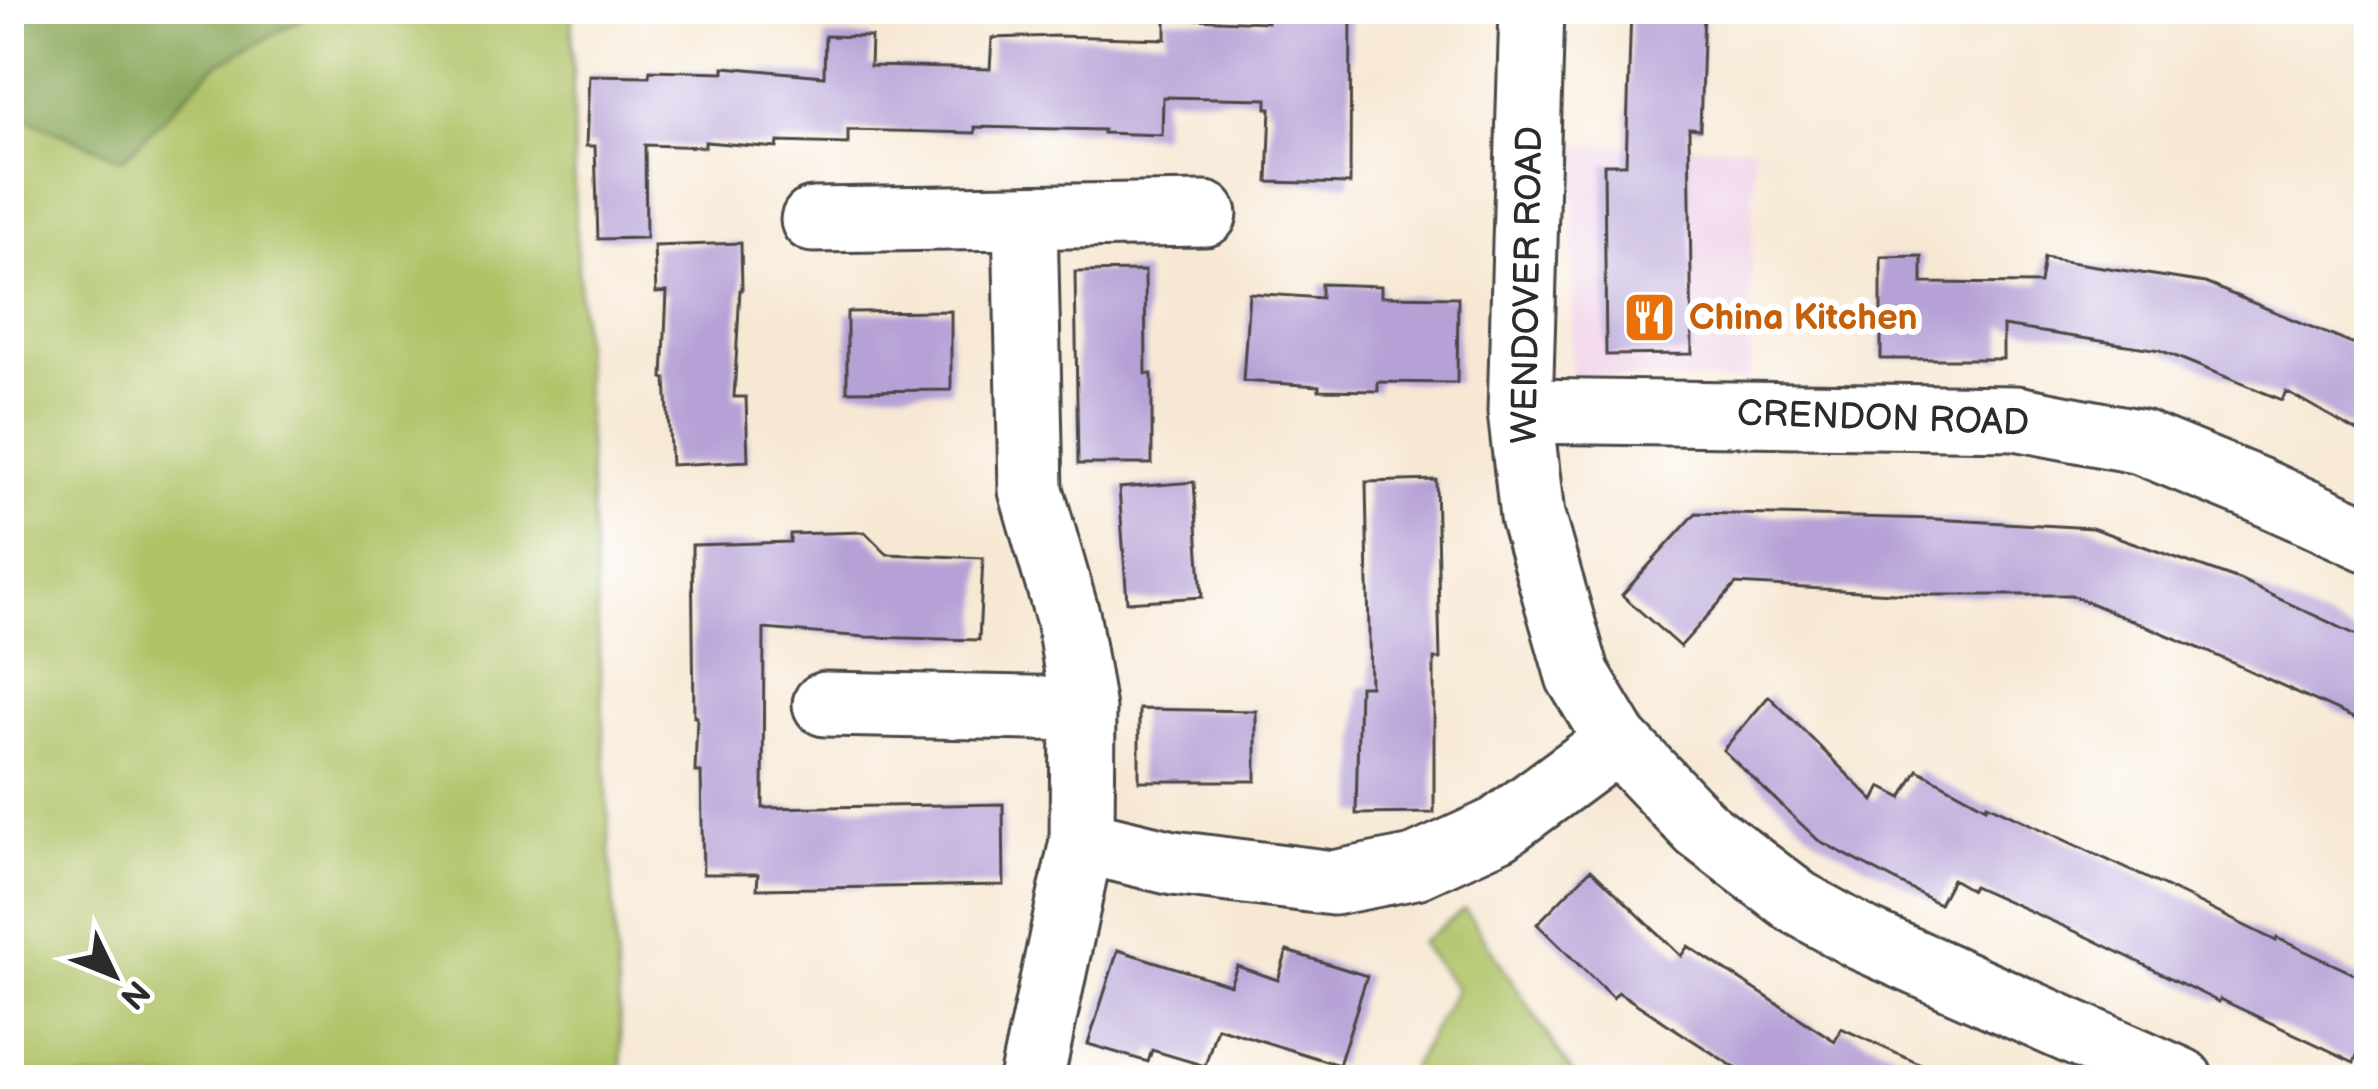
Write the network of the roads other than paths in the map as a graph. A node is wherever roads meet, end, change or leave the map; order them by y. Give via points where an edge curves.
1 (1532, 9) edge
2 (1205, 214) dead end
3 (1025, 217) junction
4 (814, 220) dead end
5 (1520, 411) junction
6 (2369, 540) edge
7 (825, 704) dead end
8 (1083, 709) junction
9 (1617, 741) junction
10 (1082, 841) junction
11 (1031, 1080) edge
12 (2181, 1080) edge

1 - 5 street, WENDOVER ROAD
2 - 3 street
3 - 4 street
3 - 8 street via 1031,490 1068,618
5 - 6 street, CRENDON ROAD via 2017,418 2141,442
5 - 9 street, WENDOVER ROAD via 1532,516 1578,676
7 - 8 street
8 - 10 street
9 - 10 street via 1498,829 1415,867 1333,883 1173,863
9 - 12 street, WENDOVER ROAD via 1702,829 1797,902
10 - 11 street

